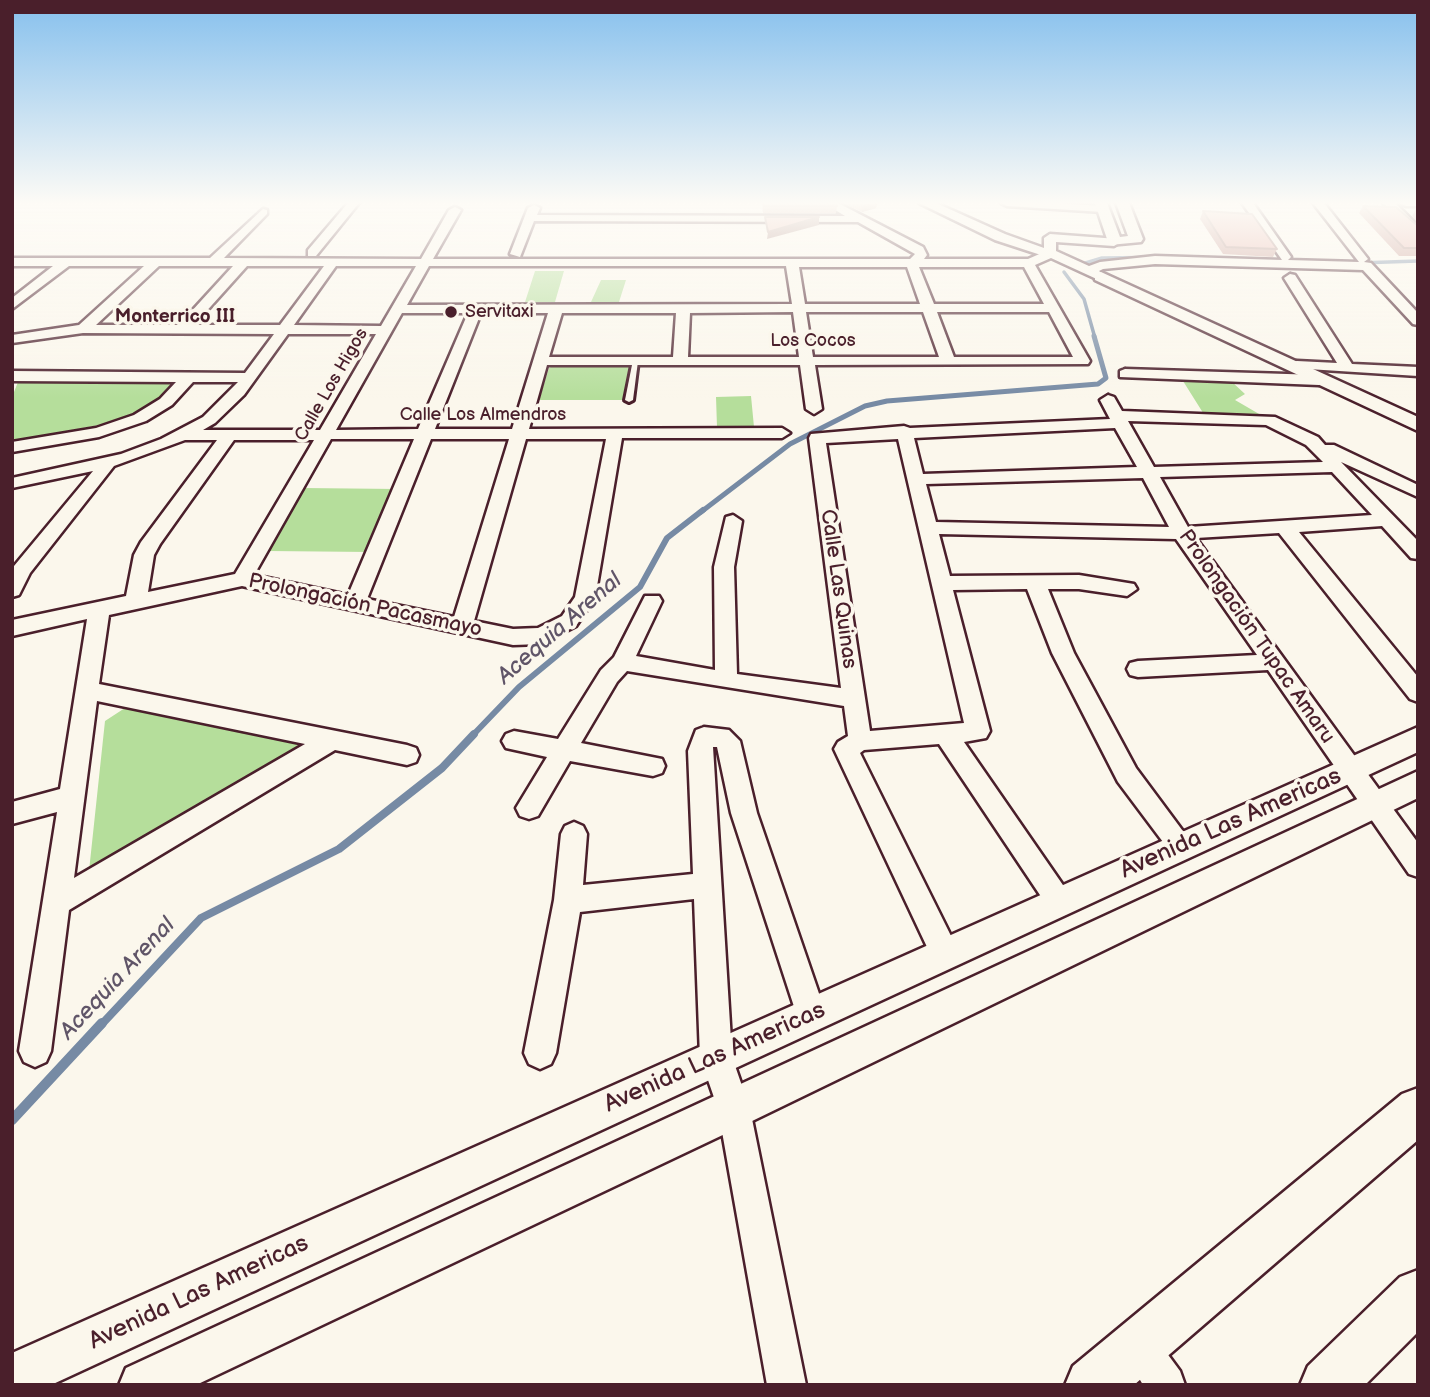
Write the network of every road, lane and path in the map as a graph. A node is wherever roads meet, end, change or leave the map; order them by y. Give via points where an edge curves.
1 (58, 268) edge
2 (149, 268) edge
3 (238, 268) edge
4 (328, 268) edge
5 (420, 268) edge
6 (793, 268) edge
7 (919, 268) edge
8 (1031, 268) edge
9 (1080, 268) edge
10 (1092, 268) edge
11 (1369, 268) edge
12 (1084, 270) junction
13 (1290, 278) dead end
14 (12, 305) edge
15 (799, 308) junction
16 (928, 308) junction
17 (1055, 308) junction
18 (398, 309) junction
19 (476, 309) junction
20 (556, 309) junction
21 (683, 309) junction
22 (1415, 316) edge
23 (83, 329) junction
24 (182, 330) junction
25 (286, 330) junction
26 (386, 330) junction
27 (12, 338) edge
28 (807, 360) junction
29 (542, 361) junction
30 (635, 361) junction
31 (680, 361) junction
32 (948, 361) junction
33 (1347, 367) junction
34 (1321, 372) junction
35 (1418, 372) edge
36 (1125, 374) dead end
37 (12, 376) edge
38 (189, 377) junction
39 (249, 378) junction
40 (1265, 378) junction
41 (1247, 392) dead end
42 (629, 400) dead end
43 (1418, 406) edge
44 (814, 409) dead end
45 (1115, 413) junction
46 (1418, 425) edge
47 (904, 432) junction
48 (782, 433) dead end
49 (326, 434) junction
50 (425, 434) junction
51 (519, 434) junction
52 (615, 434) junction
53 (184, 435) junction
54 (229, 435) junction
55 (817, 438) joint
56 (1312, 442) junction
57 (12, 447) edge
58 (107, 464) junction
59 (1337, 467) junction
60 (1147, 473) junction
61 (916, 478) junction
62 (12, 483) edge
63 (1418, 492) edge
64 (733, 520) dead end
65 (1386, 520) junction
66 (1284, 526) junction
67 (928, 528) junction
68 (1182, 533) junction
69 (1418, 553) edge
70 (242, 579) junction
71 (941, 583) junction
72 (1035, 583) junction
73 (1127, 589) dead end
74 (12, 590) edge
75 (136, 600) junction
76 (652, 601) dead end
77 (355, 603) junction
78 (99, 609) junction
79 (463, 626) junction
80 (12, 628) edge
81 (622, 662) junction
82 (1273, 662) junction
83 (1138, 668) dead end
84 (726, 681) junction
85 (87, 690) junction
86 (1418, 693) edge
87 (854, 699) junction
88 (944, 732) junction
89 (333, 739) junction
90 (1418, 739) edge
91 (514, 741) dead end
92 (860, 741) junction
93 (564, 751) junction
94 (407, 755) dead end
95 (653, 766) dead end
96 (1350, 771) junction
97 (1418, 784) edge
98 (71, 797) junction
99 (1374, 803) junction
100 (529, 808) dead end
101 (12, 813) edge
102 (574, 834) dead end
103 (1181, 846) junction
104 (1418, 865) edge
105 (705, 885) junction
106 (568, 900) junction
107 (1060, 901) junction
108 (56, 903) junction
109 (944, 954) junction
110 (811, 1014) junction
111 (35, 1051) dead end
112 (540, 1053) dead end
113 (716, 1057) junction
114 (734, 1109) junction
115 (1418, 1110) edge
116 (1418, 1295) edge
117 (1139, 1346) junction
118 (58, 1371) edge
119 (12, 1378) edge
120 (143, 1385) edge
121 (787, 1385) edge
122 (1092, 1385) edge
123 (1166, 1385) edge
124 (1327, 1385) edge

1 - 14 street
2 - 23 street
3 - 24 street
4 - 25 street
5 - 18 street, Calle Los Higos
6 - 15 street
7 - 16 street
8 - 17 street
9 - 12 street
10 - 12 street
11 - 22 street
12 - 34 street via 1287,365
12 - 34 street via 1132,280
13 - 33 street
15 - 16 street
15 - 21 street
15 - 28 street
16 - 17 street
16 - 32 street
17 - 32 street, Los Cocos via 1083,361
18 - 19 street
18 - 26 street, Calle Los Higos
19 - 20 street
19 - 50 street
20 - 21 street
20 - 29 street
21 - 31 street
23 - 24 street
23 - 27 street
24 - 25 street
25 - 26 street
25 - 39 street
26 - 49 street, Calle Los Higos
28 - 31 street, Los Cocos
28 - 32 street, Los Cocos
28 - 44 street
29 - 30 street, Los Cocos
29 - 51 street
30 - 31 street, Los Cocos
30 - 42 lane
33 - 34 street
33 - 35 street
34 - 40 street
34 - 43 street
34 - 46 street
36 - 40 street
37 - 38 street
38 - 39 street
38 - 57 street via 166,402 140,418 99,432
39 - 53 street via 226,406
40 - 41 street
45 - 47 street
45 - 56 street via 1269,421
45 - 60 street, Prolongación Tupac Amaru
47 - 55 street
47 - 61 street
48 - 52 street, Calle Los Almendros
49 - 50 street, Calle Los Almendros
49 - 54 street, Calle Los Almendros
49 - 70 street, Calle Los Higos
50 - 51 street, Calle Los Almendros
50 - 77 street
51 - 52 street, Calle Los Almendros
51 - 79 street
52 - 79 street, Prolongación Pacasmayo via 585,598 569,621 541,636 513,637
53 - 54 street, Calle Los Almendros
53 - 58 street
54 - 75 street via 151,542 144,555
55 - 87 street, Calle Las Quinas
56 - 59 street
56 - 63 street
58 - 62 street
58 - 74 street via 21,571
59 - 60 street
59 - 65 street
60 - 61 street
60 - 68 street, Prolongación Tupac Amaru
61 - 67 street
64 - 84 street via 724,567
65 - 66 street
65 - 69 street
66 - 68 street
66 - 86 street
67 - 68 street
67 - 71 street
68 - 82 street, Prolongación Tupac Amaru
70 - 75 street, Prolongación Pacasmayo
70 - 77 street, Prolongación Pacasmayo
71 - 72 street
71 - 88 street via 978,731
72 - 73 street via 1079,582
72 - 103 street via 1063,653 1128,775
75 - 78 street, Prolongación Pacasmayo
76 - 81 street
77 - 79 street, Prolongación Pacasmayo
78 - 80 street, Prolongación Pacasmayo
78 - 85 street
81 - 84 street
81 - 93 street
82 - 83 street
82 - 96 street, Prolongación Tupac Amaru
84 - 87 street
85 - 89 street
85 - 98 street
87 - 92 street, Calle Las Quinas
88 - 92 street
88 - 107 street
89 - 94 street
89 - 108 street
90 - 96 street, Avenida Las Americas
91 - 93 street
92 - 109 street via 846,749
93 - 95 street
93 - 100 street
96 - 99 street, Prolongación Tupac Amaru
96 - 103 street, Avenida Las Americas
97 - 99 street, Avenida Las Americas
98 - 101 street
98 - 108 street
99 - 104 street, Prolongación Tupac Amaru
99 - 114 street, Avenida Las Americas
102 - 106 street
103 - 107 street, Avenida Las Americas
105 - 106 street
105 - 110 street via 701,740 721,737 729,741 744,813
105 - 113 street
106 - 112 street
107 - 109 street, Avenida Las Americas
108 - 111 street
109 - 110 street, Avenida Las Americas
110 - 113 street, Avenida Las Americas
113 - 114 street
113 - 118 street, Avenida Las Americas
114 - 120 street, Avenida Las Americas
114 - 121 street
115 - 117 main road
116 - 124 main road
117 - 122 main road
117 - 123 street
118 - 119 street, Avenida Las Americas

